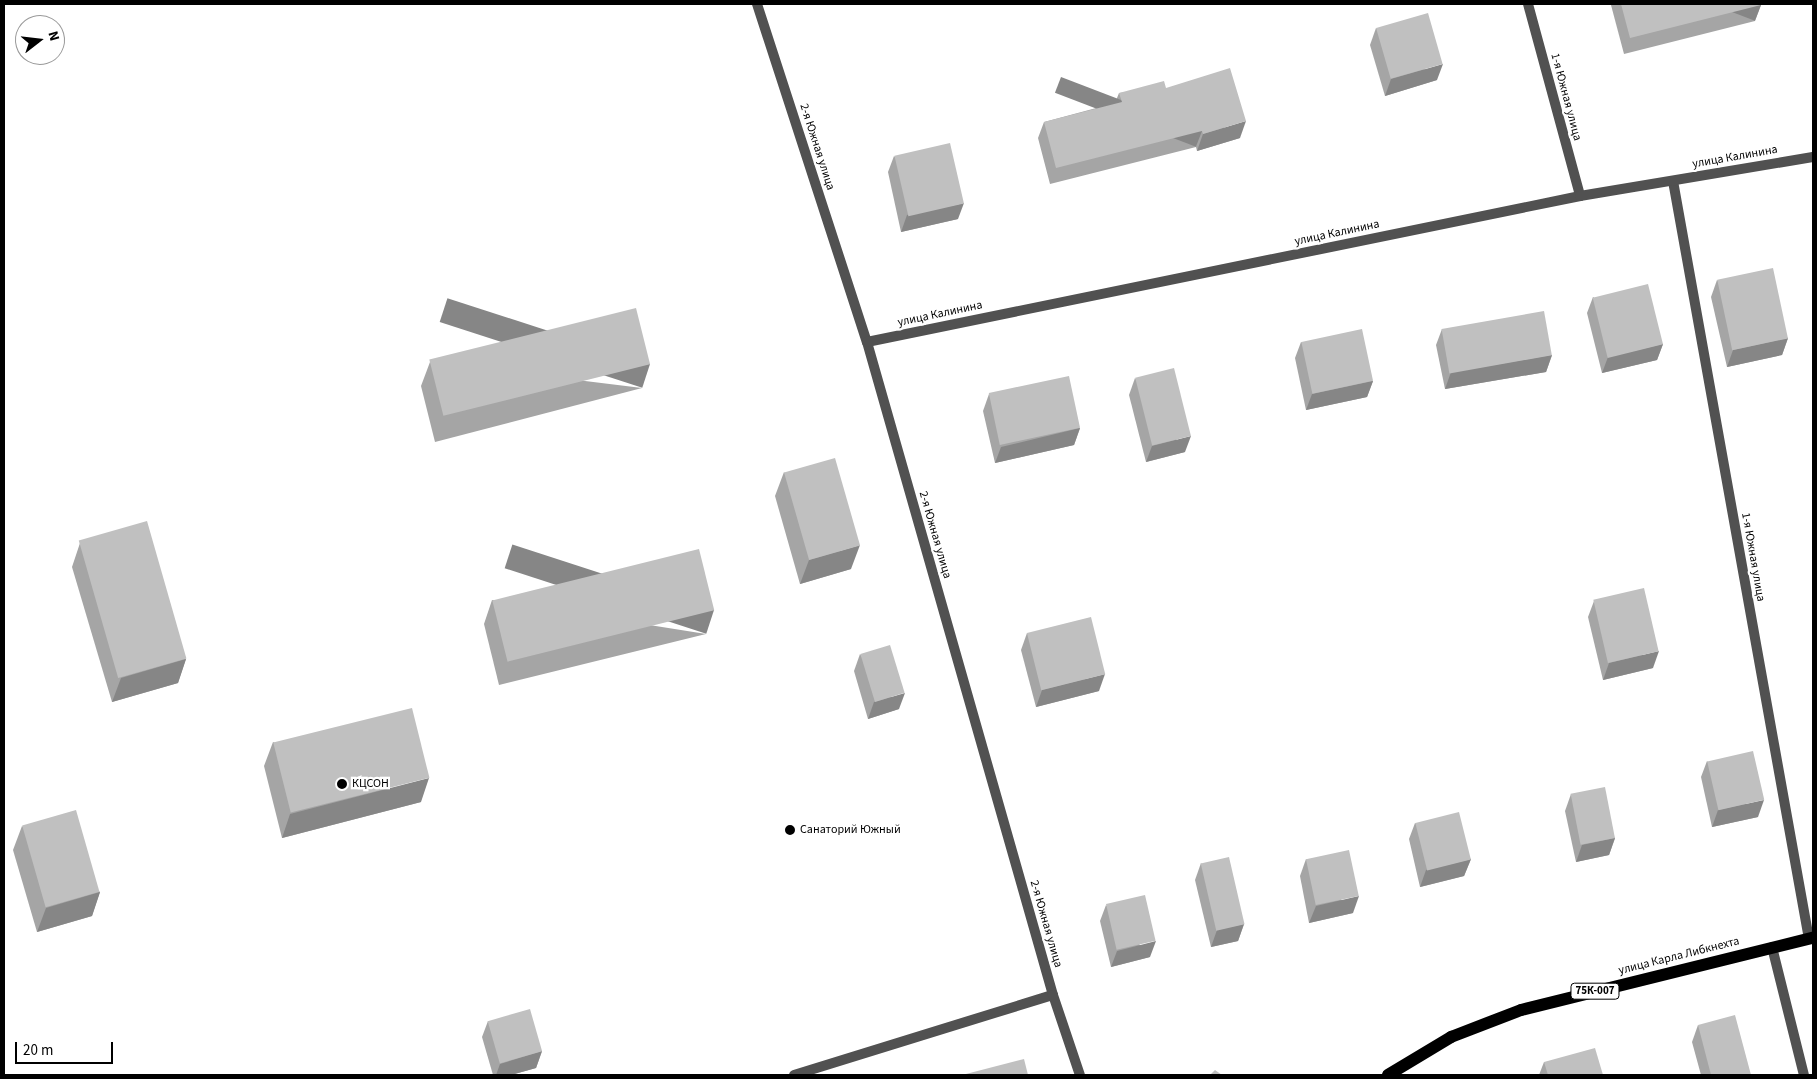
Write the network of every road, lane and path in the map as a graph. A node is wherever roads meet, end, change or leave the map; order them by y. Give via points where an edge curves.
1 (757, 4) edge
2 (1528, 4) edge
3 (1813, 157) edge
4 (1673, 181) junction
5 (1580, 196) junction
6 (867, 342) junction
7 (1811, 938) edge
8 (1772, 947) junction
9 (1053, 995) junction
10 (794, 1075) edge
11 (1080, 1075) edge
12 (1388, 1075) edge
13 (1804, 1075) edge

1 - 6 street, 2-я Южная улица
2 - 5 street, 1-я Южная улица
3 - 4 street, улица Калинина
4 - 5 street, улица Калинина
4 - 7 street, 1-я Южная улица
5 - 6 street, улица Калинина
6 - 9 street, 2-я Южная улица
7 - 8 main road, улица Карла Либкнехта / 75К-007
8 - 12 main road, улица Карла Либкнехта / 75К-007 via 1521,1010 1452,1037
8 - 13 street
9 - 10 street
9 - 11 street, 2-я Южная улица

